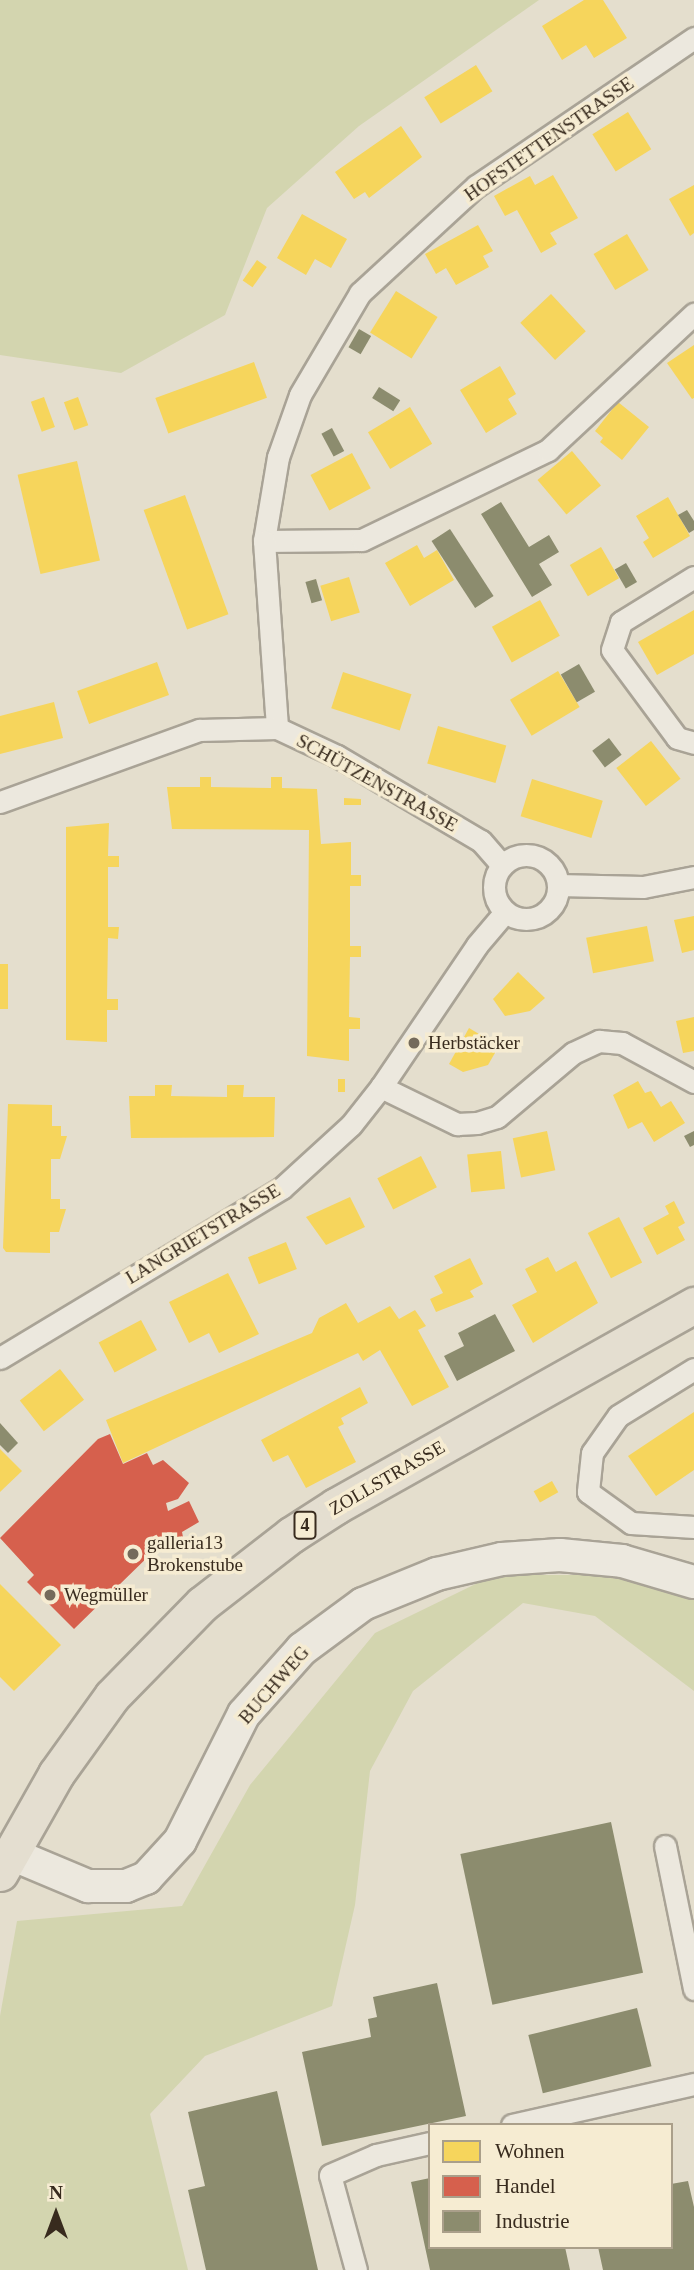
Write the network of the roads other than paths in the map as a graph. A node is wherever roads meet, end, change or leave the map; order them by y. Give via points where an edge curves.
1 (694, 38) edge
2 (694, 314) edge
3 (264, 541) junction
4 (694, 577) edge
5 (277, 728) junction
6 (694, 743) edge
7 (0, 802) edge
8 (502, 865) junction
9 (694, 877) edge
10 (558, 885) junction
11 (505, 912) junction
12 (694, 1083) edge
13 (381, 1087) junction
14 (694, 1305) edge
15 (0, 1358) edge
16 (694, 1369) edge
17 (694, 1527) edge
18 (694, 1582) edge
19 (665, 1846) dead end
20 (3, 1858) edge
21 (694, 1989) edge
22 (694, 2084) edge
23 (521, 2123) edge
24 (428, 2143) edge
25 (356, 2270) edge

1 - 3 street, HOFSTETTENSTRASSE via 476,186 360,293 300,396 278,457
2 - 3 street via 548,450 362,540
3 - 5 street, HOFSTETTENSTRASSE
4 - 6 street via 621,622 612,650 677,738
5 - 7 street, SCHÜTZENSTRASSE via 199,730
5 - 8 street, SCHÜTZENSTRASSE via 337,756 481,841
8 - 10 street via 532,856 550,866
8 - 11 street via 494,894
9 - 10 street via 643,887
10 - 11 street via 557,896 544,914 523,919
11 - 13 street, LANGRIETSTRASSE via 477,945
12 - 13 street via 622,1044 599,1041 573,1053 497,1117 477,1123 457,1124
13 - 15 street, LANGRIETSTRASSE via 351,1125 282,1188
14 - 20 main road, ZOLLSTRASSE / 4 via 336,1506 202,1604 111,1696
16 - 17 street via 618,1416 592,1453 588,1492 631,1523
18 - 20 street, BUCHWEG via 622,1561 560,1555 502,1559 437,1574 363,1604 302,1649 244,1714 180,1842 146,1878 126,1886 88,1886
19 - 21 street
22 - 23 street
24 - 25 street via 376,2155 330,2175

